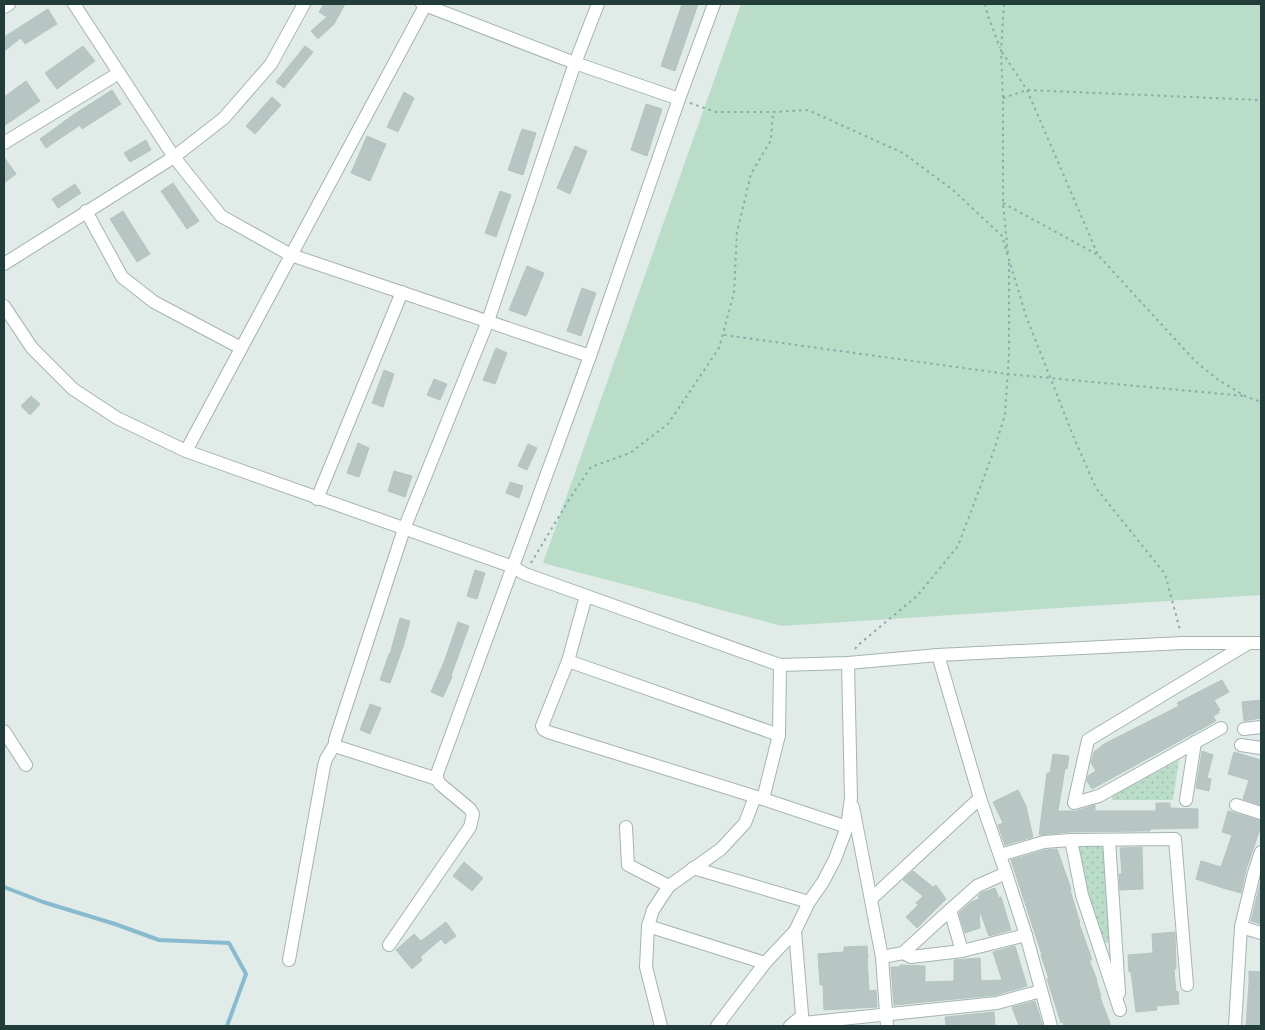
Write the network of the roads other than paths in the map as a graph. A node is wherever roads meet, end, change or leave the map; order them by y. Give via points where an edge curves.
1 (9, 4) edge
2 (74, 4) edge
3 (304, 4) edge
4 (425, 4) edge
5 (598, 4) edge
6 (714, 4) edge
7 (4, 7) edge
8 (575, 63) junction
9 (118, 73) junction
10 (679, 99) junction
11 (4, 143) edge
12 (174, 157) junction
13 (86, 211) junction
14 (291, 255) junction
15 (4, 264) edge
16 (402, 292) junction
17 (4, 306) edge
18 (488, 321) junction
19 (241, 348) junction
20 (590, 356) junction
21 (186, 451) junction
22 (317, 498) junction
23 (404, 529) junction
24 (513, 567) junction
25 (586, 596) junction
26 (1261, 643) edge
27 (1247, 644) junction
28 (938, 655) junction
29 (568, 661) junction
30 (848, 663) junction
31 (780, 665) junction
32 (1221, 728) dead end
33 (1261, 728) edge
34 (1244, 730) dead end
35 (4, 731) edge
36 (779, 735) junction
37 (1196, 742) junction
38 (335, 744) junction
39 (1241, 745) dead end
40 (1261, 748) edge
41 (26, 765) dead end
42 (437, 779) junction
43 (759, 798) junction
44 (851, 798) junction
45 (980, 798) junction
46 (1186, 800) dead end
47 (1236, 804) dead end
48 (1261, 813) edge
49 (626, 827) dead end
50 (847, 827) junction
51 (1071, 840) junction
52 (1109, 840) junction
53 (1261, 852) edge
54 (1000, 855) junction
55 (693, 868) junction
56 (1006, 873) junction
57 (1258, 874) edge
58 (669, 886) junction
59 (871, 899) junction
60 (809, 902) junction
61 (950, 910) junction
62 (648, 926) junction
63 (1242, 927) junction
64 (795, 931) junction
65 (1261, 933) edge
66 (1026, 935) junction
67 (388, 945) dead end
68 (962, 951) junction
69 (903, 952) junction
70 (882, 957) junction
71 (289, 960) dead end
72 (765, 963) junction
73 (1187, 986) dead end
74 (1041, 991) junction
75 (887, 1020) edge
76 (803, 1022) edge
77 (661, 1026) edge
78 (718, 1026) edge
79 (790, 1026) edge
80 (1051, 1026) edge
81 (1235, 1026) edge

1 - 7 street
2 - 9 street
3 - 12 street via 271,64 224,118
4 - 8 street
4 - 14 street
5 - 8 street
6 - 10 street
8 - 10 street
8 - 18 street
9 - 11 street
9 - 12 street
10 - 20 street
12 - 13 street
12 - 14 street via 221,216
13 - 15 street
13 - 19 street via 122,276 154,302
14 - 16 street
14 - 19 street
16 - 18 street
16 - 22 street
17 - 21 street via 32,348 73,388 116,418
18 - 20 street
18 - 23 street
19 - 21 street
20 - 24 street
21 - 22 street
22 - 23 street
23 - 24 street
23 - 38 street
24 - 25 street
24 - 42 street
25 - 29 street
25 - 31 street
26 - 27 street
27 - 28 street via 1183,643
27 - 37 street via 1088,740 1074,803 1099,796
28 - 30 street
28 - 45 street
29 - 36 street
29 - 43 street via 542,726 544,730
30 - 31 street
30 - 44 street
31 - 36 street
32 - 37 street
33 - 34 street
35 - 41 street
36 - 43 street
37 - 46 street
38 - 42 street
38 - 71 street via 324,766
39 - 40 street
42 - 67 street via 470,809 473,814 470,827
43 - 50 street
43 - 55 street via 744,823 721,849
44 - 50 street
44 - 59 street
45 - 54 street
45 - 59 street
47 - 48 street
49 - 58 street via 628,865
50 - 60 street via 835,859
51 - 52 street
51 - 52 street via 1082,895 1120,1010
51 - 54 street via 1044,842
52 - 73 street via 1175,838
53 - 57 street
54 - 56 street
55 - 58 street
55 - 60 street
56 - 61 street via 977,886
56 - 66 street
57 - 63 street
58 - 62 street via 653,910
59 - 70 street
60 - 64 street
61 - 68 street
61 - 69 street
62 - 72 street
62 - 77 street via 646,966
63 - 65 street
63 - 81 street
64 - 72 street
64 - 76 street
66 - 68 street
66 - 74 street
68 - 69 street via 911,957
69 - 70 street
70 - 75 street
72 - 78 street
74 - 75 street via 997,1003
74 - 80 street
75 - 76 street
76 - 79 street

